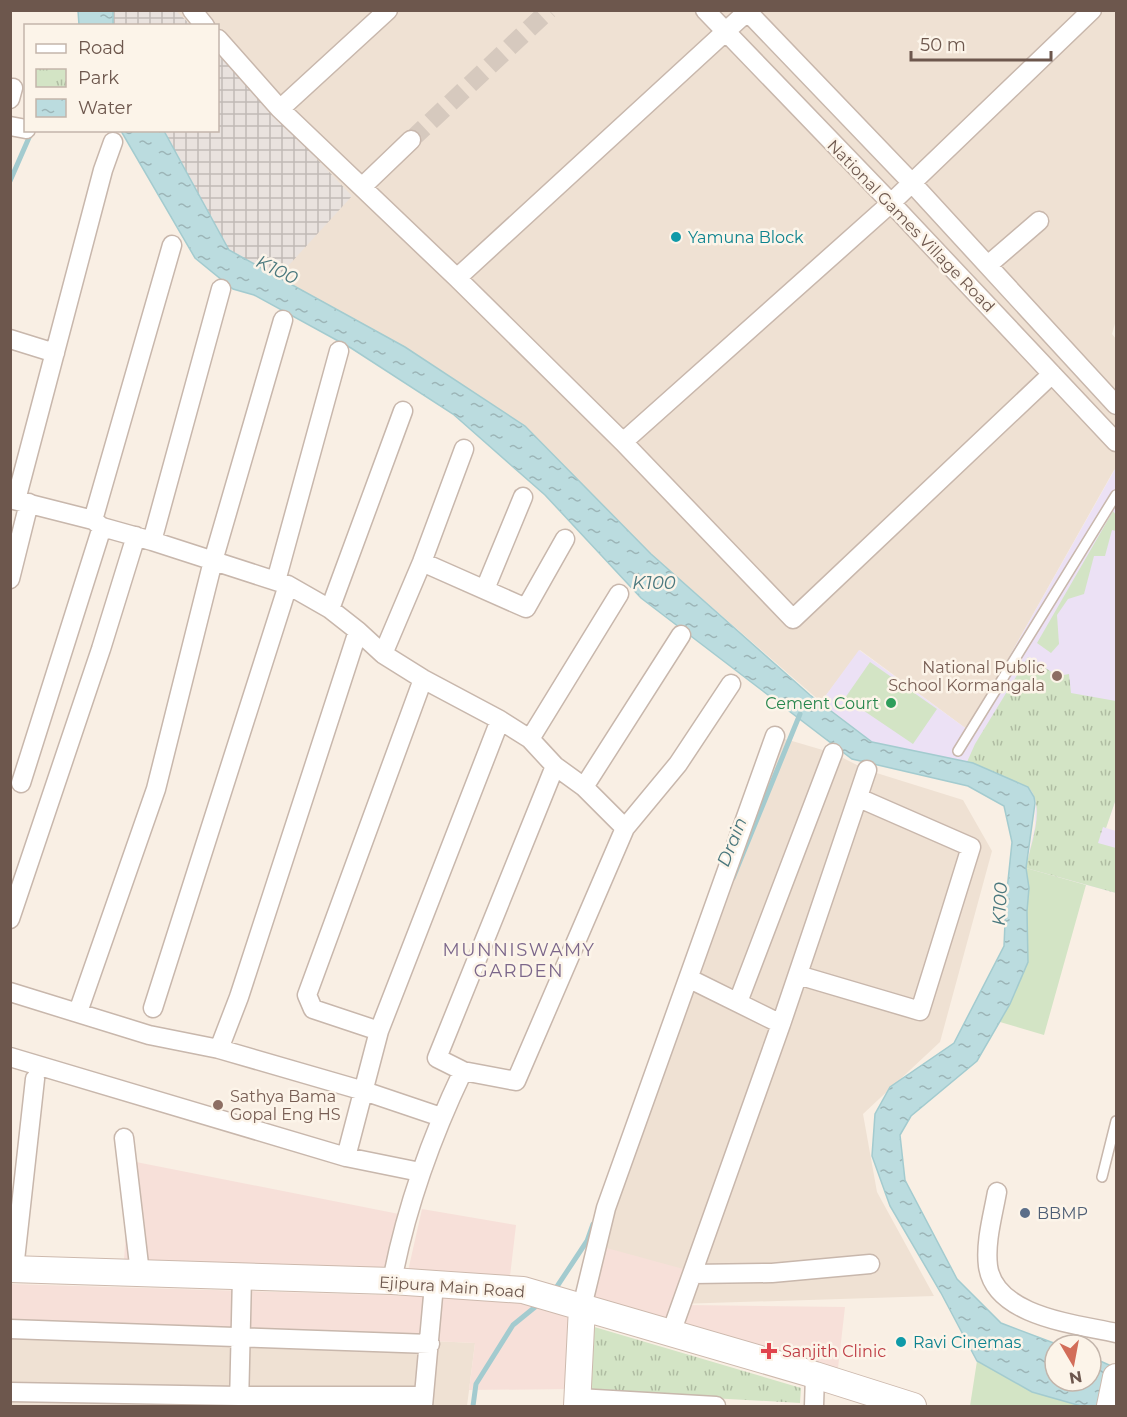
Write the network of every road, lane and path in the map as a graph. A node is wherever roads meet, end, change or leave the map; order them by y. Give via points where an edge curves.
1 (192, 10) edge
2 (388, 10) edge
3 (705, 10) edge
4 (1092, 10) edge
5 (747, 11) edge
6 (203, 24) edge
7 (726, 32) junction
8 (219, 40) edge
9 (280, 109) junction
10 (411, 140) tunnel mouth
11 (113, 142) dead end
12 (912, 183) junction
13 (362, 187) junction
14 (891, 203) junction
15 (1039, 221) dead end
16 (172, 245) dead end
17 (988, 265) junction
18 (457, 278) junction
19 (222, 289) dead end
20 (283, 320) dead end
21 (10, 339) edge
22 (339, 351) dead end
23 (55, 353) junction
24 (1052, 374) junction
25 (1116, 405) edge
26 (403, 411) dead end
27 (623, 442) junction
28 (1116, 442) edge
29 (464, 449) dead end
30 (1116, 495) edge
31 (523, 497) dead end
32 (19, 500) edge
33 (97, 524) junction
34 (144, 538) junction
35 (565, 539) dead end
36 (213, 561) junction
37 (422, 562) junction
38 (10, 579) edge
39 (282, 583) junction
40 (485, 590) junction
41 (619, 594) dead end
42 (330, 609) junction
43 (358, 631) junction
44 (681, 635) dead end
45 (383, 654) junction
46 (423, 679) junction
47 (730, 684) dead end
48 (500, 720) junction
49 (776, 736) dead end
50 (530, 739) junction
51 (958, 751) dead end
52 (833, 753) dead end
53 (555, 766) junction
54 (867, 770) dead end
55 (21, 783) dead end
56 (584, 787) junction
57 (859, 798) junction
58 (625, 828) junction
59 (10, 919) edge
60 (798, 975) junction
61 (690, 979) junction
62 (10, 992) edge
63 (738, 1002) junction
64 (153, 1008) dead end
65 (78, 1012) junction
66 (782, 1024) junction
67 (379, 1031) junction
68 (219, 1050) junction
69 (10, 1057) edge
70 (464, 1071) junction
71 (35, 1079) dead end
72 (364, 1092) junction
73 (441, 1117) junction
74 (1116, 1121) edge
75 (124, 1138) dead end
76 (346, 1157) junction
77 (420, 1172) junction
78 (1102, 1178) dead end
79 (997, 1192) dead end
80 (870, 1264) dead end
81 (12, 1269) edge
82 (140, 1273) junction
83 (692, 1274) junction
84 (242, 1276) junction
85 (392, 1281) junction
86 (434, 1285) junction
87 (582, 1307) junction
88 (10, 1329) edge
89 (671, 1333) junction
90 (1116, 1333) edge
91 (241, 1336) junction
92 (430, 1344) junction
93 (815, 1376) junction
94 (1116, 1377) edge
95 (10, 1392) edge
96 (138, 1400) edge
97 (239, 1401) edge
98 (336, 1401) edge
99 (423, 1402) edge
100 (578, 1402) edge
101 (716, 1407) edge
102 (814, 1407) edge
103 (913, 1407) edge
104 (1110, 1407) edge

1 - 6 street
2 - 9 street
3 - 7 street, National Games Village Road
4 - 12 street
5 - 7 street
5 - 12 street, National Games Village Road
7 - 14 street, National Games Village Road
7 - 18 street
8 - 9 street
9 - 13 street
10 - 13 street
11 - 23 street via 102,170
12 - 14 street
12 - 17 street, National Games Village Road
13 - 18 street
14 - 24 street, National Games Village Road
14 - 27 street
15 - 17 street
16 - 33 street
17 - 25 street, National Games Village Road
18 - 27 street
19 - 34 street
20 - 36 street
21 - 23 street
22 - 39 street
23 - 32 street
24 - 27 street via 793,618
24 - 28 street, National Games Village Road
26 - 42 street
29 - 37 street
30 - 51 lane
31 - 40 street
32 - 33 street
32 - 38 street
33 - 34 street
33 - 55 street
34 - 36 street
34 - 59 street via 97,660
35 - 40 street via 526,608
36 - 39 street
36 - 65 street via 156,789
37 - 40 street
37 - 45 street
39 - 42 street
39 - 64 street
41 - 50 street
42 - 43 street
43 - 45 street
43 - 68 street
44 - 56 street
45 - 46 street
46 - 48 street
46 - 67 street via 307,995 313,1009
47 - 58 street via 678,764
48 - 50 street
48 - 67 street
49 - 61 street
50 - 53 street
52 - 63 street
53 - 56 street
53 - 70 street via 437,1058
54 - 57 street
56 - 58 street
57 - 60 street
57 - 60 street via 971,847 920,1011
58 - 70 street via 516,1081
60 - 66 street
61 - 63 street
61 - 87 street via 606,1208
62 - 65 street
63 - 66 street
65 - 68 street via 149,1035
66 - 83 street
67 - 72 street
68 - 72 street
69 - 76 street
70 - 73 street
71 - 81 street
72 - 73 street
72 - 76 street
73 - 77 street
74 - 78 lane
75 - 82 street
76 - 77 street
77 - 85 street
79 - 90 street via 988,1269 1009,1301 1029,1312
80 - 83 street via 772,1273
81 - 82 street, Ejipura Main Road
82 - 84 street, Ejipura Main Road
83 - 89 street
84 - 85 street, Ejipura Main Road
84 - 91 street
85 - 86 street, Ejipura Main Road
86 - 87 street, Ejipura Main Road via 523,1290
86 - 92 street
87 - 89 street, Ejipura Main Road
87 - 100 street
88 - 91 street
89 - 93 street, Ejipura Main Road
91 - 92 street
91 - 97 street
92 - 99 street
93 - 102 street
93 - 103 street, Ejipura Main Road
94 - 104 street
95 - 96 street
96 - 97 street
97 - 98 street
98 - 99 street
100 - 101 street

